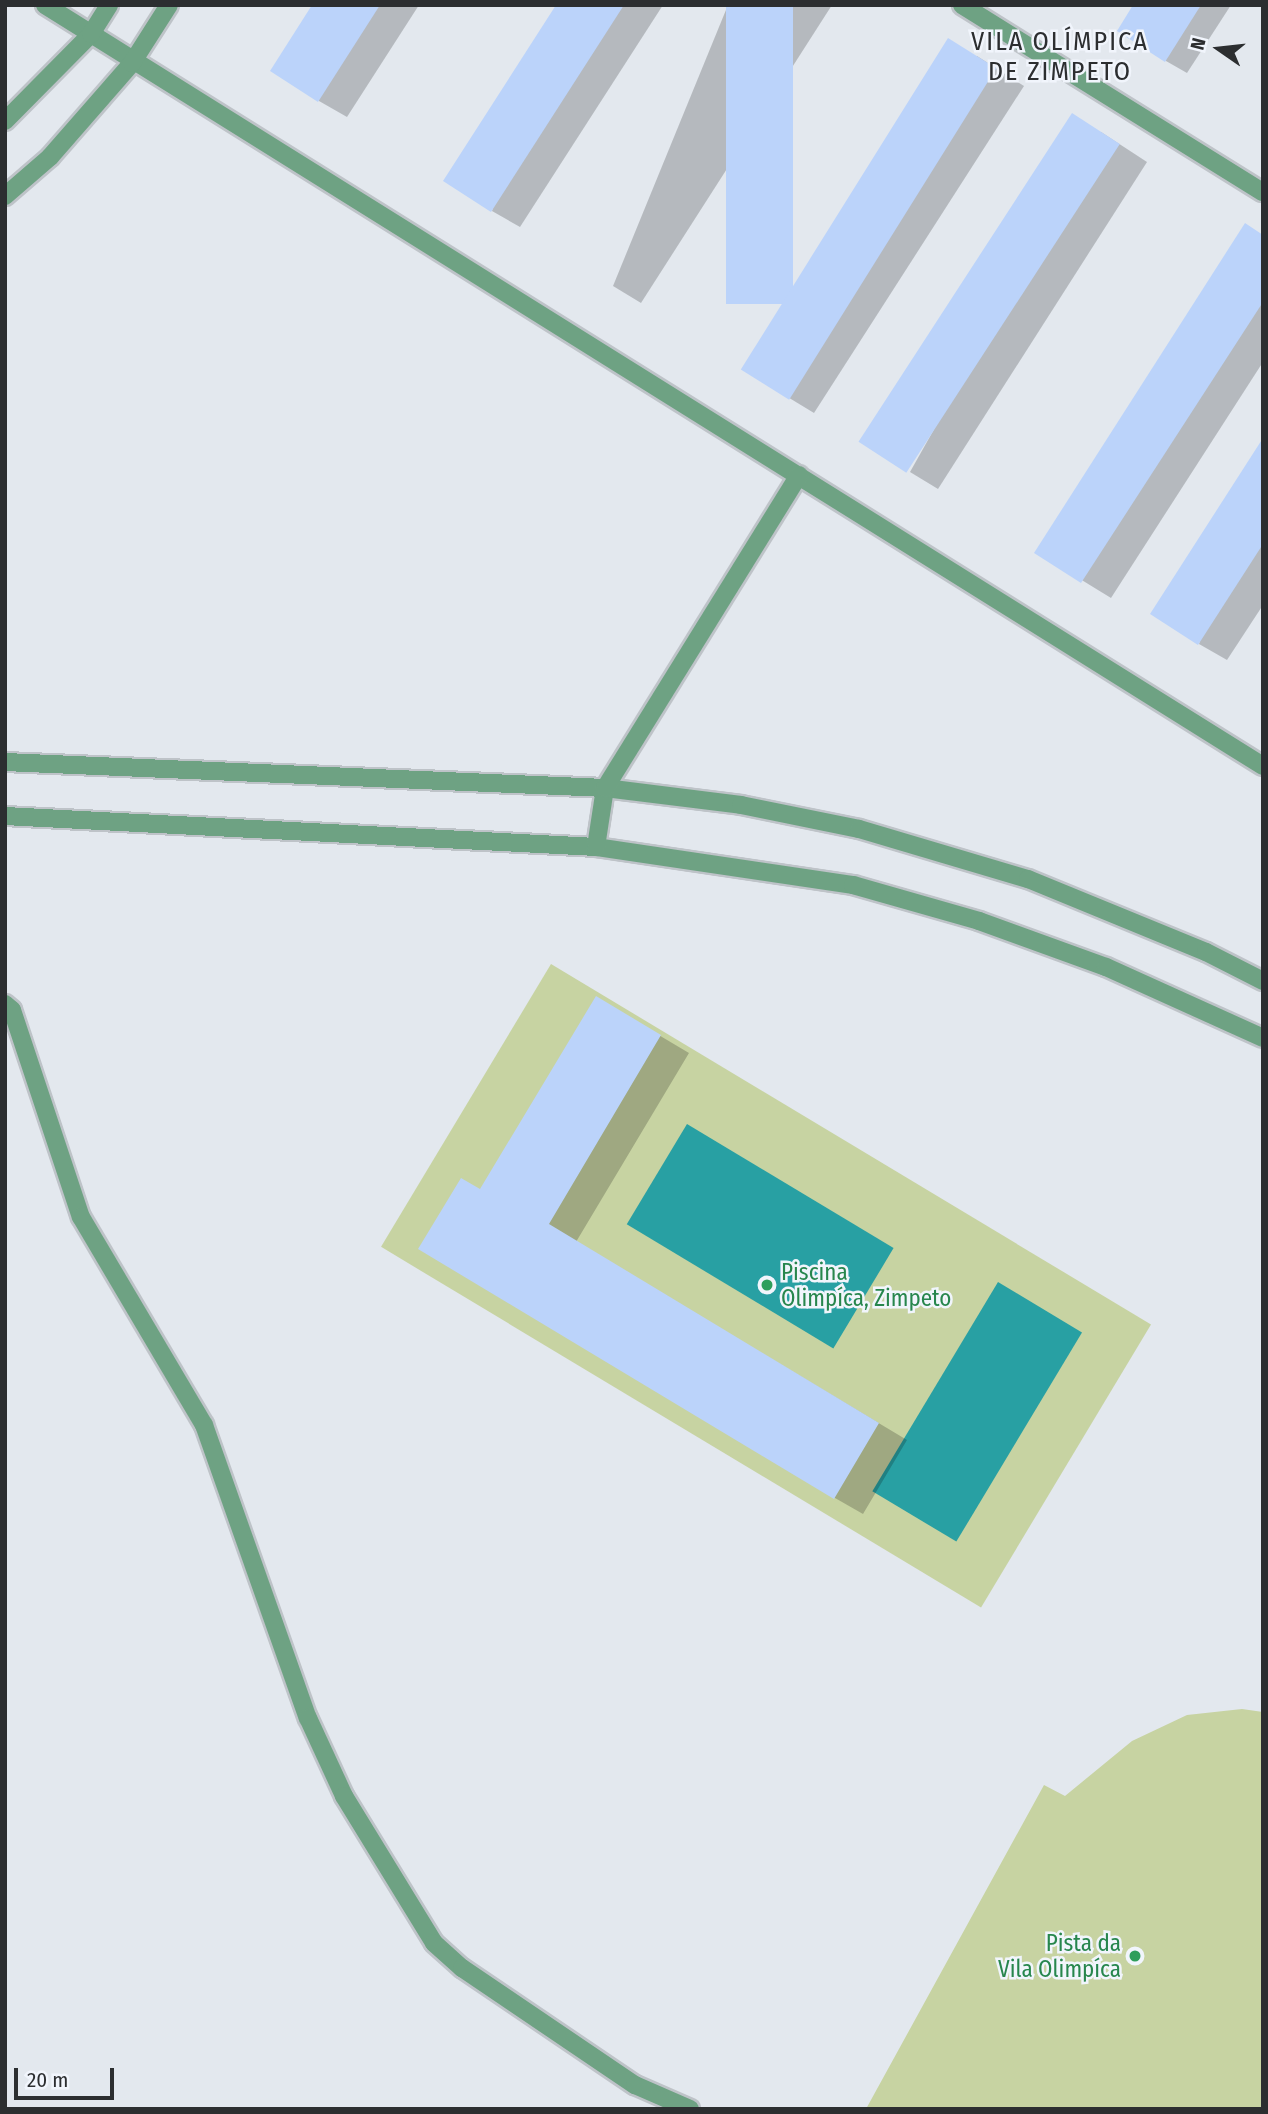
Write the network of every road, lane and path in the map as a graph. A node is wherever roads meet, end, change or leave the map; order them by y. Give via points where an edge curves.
1 (45, 5) edge
2 (110, 5) edge
3 (169, 5) edge
4 (962, 5) edge
5 (91, 34) junction
6 (132, 63) junction
7 (5, 121) edge
8 (1263, 192) edge
9 (5, 196) edge
10 (799, 475) junction
11 (5, 762) edge
12 (1263, 766) edge
13 (605, 788) junction
14 (5, 816) edge
15 (596, 847) junction
16 (1263, 981) edge
17 (5, 1004) edge
18 (1263, 1038) edge
19 (690, 2109) edge

1 - 5 street
2 - 5 street
3 - 6 street
4 - 8 street
5 - 6 street
5 - 7 street
6 - 9 street via 50,157
6 - 10 street
10 - 12 street
10 - 13 street
11 - 13 street
13 - 15 street
13 - 16 street via 741,805 859,828 1028,879 1206,952
14 - 15 street
15 - 18 street via 853,885 979,921 1106,967
17 - 19 street via 12,1010 31,1079 81,1217 204,1425 308,1718 344,1796 434,1943 462,1968 635,2085

